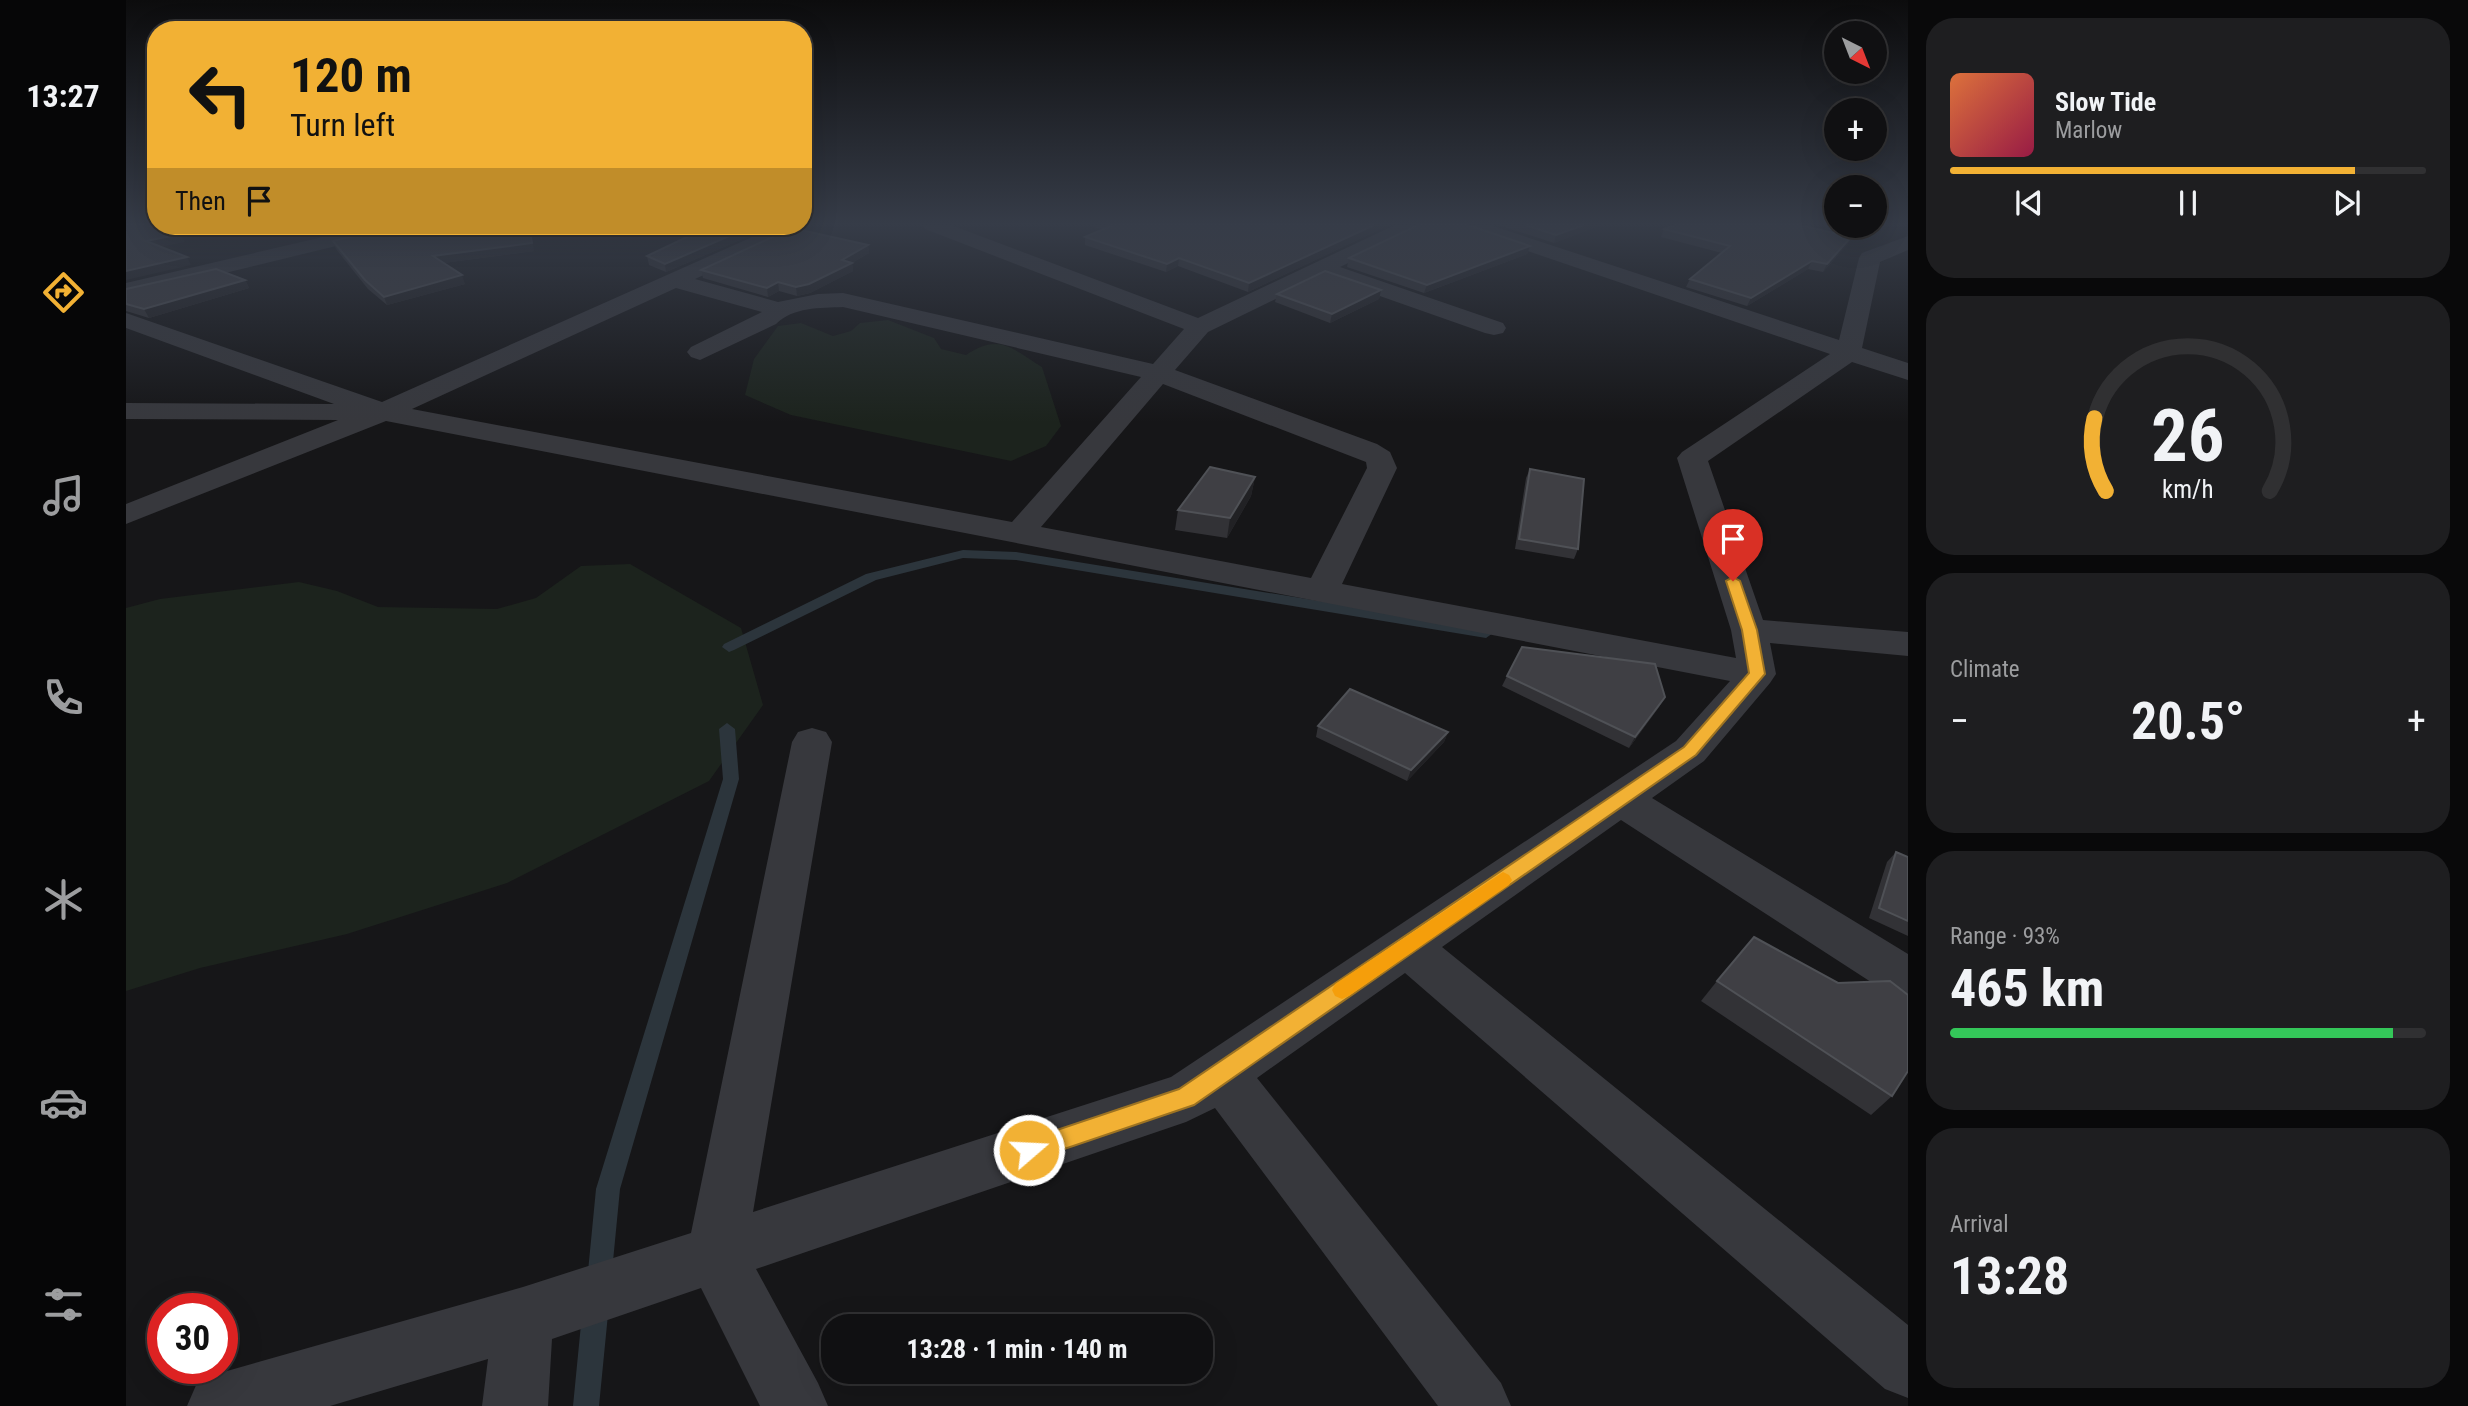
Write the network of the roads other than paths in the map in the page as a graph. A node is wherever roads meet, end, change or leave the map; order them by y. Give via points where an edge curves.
1 (651, 291) edge
2 (712, 291) edge
3 (1104, 291) edge
4 (1274, 291) edge
5 (1386, 291) edge
6 (1664, 291) edge
7 (1862, 291) edge
8 (778, 309) junction
9 (126, 320) edge
10 (1199, 327) junction
11 (1494, 328) dead end
12 (700, 352) dead end
13 (1848, 353) junction
14 (1908, 372) edge
15 (1158, 373) junction
16 (126, 411) edge
17 (383, 412) junction
18 (126, 515) edge
19 (1018, 533) junction
20 (1321, 591) junction
21 (1908, 644) edge
22 (1753, 652) junction
23 (812, 742) dead end
24 (1620, 799) junction
25 (1407, 946) junction
26 (1908, 980) edge
27 (1220, 1073) junction
28 (716, 1255) junction
29 (523, 1318) junction
30 (1908, 1366) edge
31 (220, 1406) edge
32 (515, 1406) edge
33 (794, 1406) edge
34 (1478, 1406) edge

1 - 17 street
2 - 8 street
3 - 10 street
4 - 10 street
5 - 11 street
6 - 13 street
7 - 13 street
8 - 12 street via 768,319
8 - 15 street via 843,300
9 - 17 street
10 - 15 street
13 - 14 street
13 - 22 street via 1692,458
15 - 19 street
15 - 20 street via 1380,458 1382,468
16 - 17 street
17 - 18 street
17 - 19 street
19 - 20 street
20 - 22 street
21 - 22 street
22 - 24 street via 1690,751
23 - 28 street
24 - 25 street
24 - 26 street
25 - 27 street
25 - 30 street
27 - 28 street via 1186,1097
27 - 34 street
28 - 29 street
28 - 33 street
29 - 31 street
29 - 32 street

